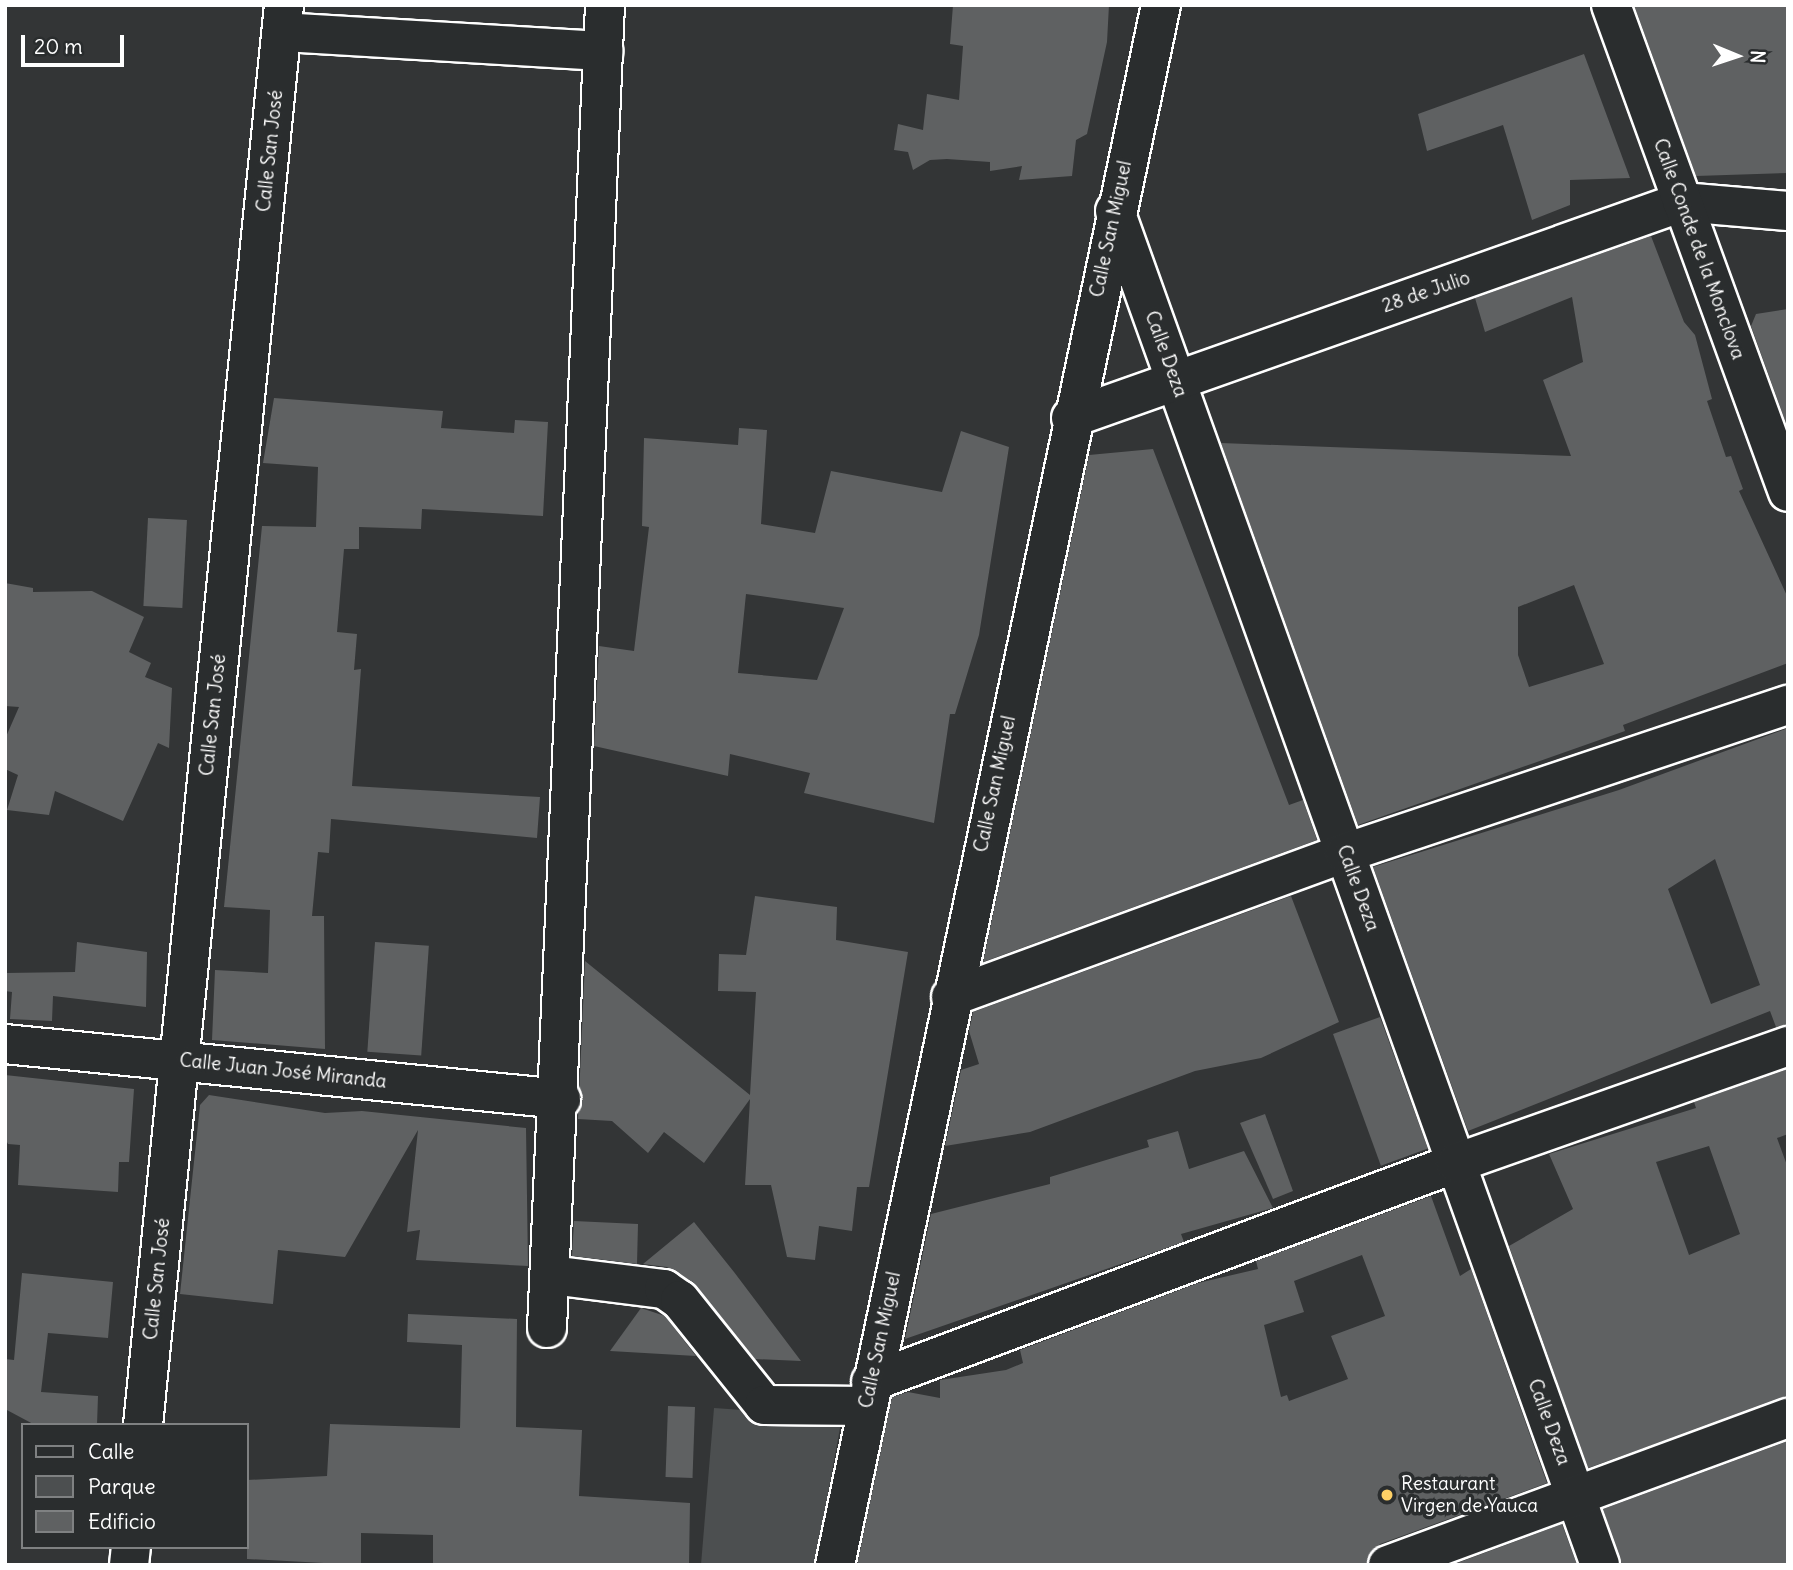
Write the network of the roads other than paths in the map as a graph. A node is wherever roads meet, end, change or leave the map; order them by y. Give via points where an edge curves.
1 (605, 5) edge
2 (1161, 5) edge
3 (1611, 5) edge
4 (283, 19) edge
5 (603, 51) junction
6 (1682, 202) junction
7 (1115, 211) junction
8 (1788, 211) edge
9 (1175, 379) junction
10 (1071, 418) junction
11 (1788, 492) edge
12 (1788, 705) edge
13 (1345, 853) junction
14 (951, 998) junction
15 (5, 1044) edge
16 (1788, 1046) edge
17 (178, 1061) junction
18 (561, 1099) junction
19 (1456, 1163) junction
20 (551, 1275) junction
21 (547, 1328) dead end
22 (869, 1394) junction
23 (1788, 1418) edge
24 (142, 1423) edge
25 (1574, 1492) junction
26 (835, 1565) edge
27 (1388, 1565) edge
28 (1600, 1565) edge

1 - 5 street
2 - 7 street, Calle San Miguel
3 - 6 street, Calle Conde de la Monclova
4 - 5 street
4 - 17 street, Calle San José
5 - 18 street
6 - 8 street, 28 de Julio
6 - 9 street, 28 de Julio
6 - 11 street, Calle Conde de la Monclova
7 - 9 street, Calle Deza
7 - 10 street, Calle San Miguel
9 - 10 street, 28 de Julio
9 - 13 street, Calle Deza
10 - 14 street, Calle San Miguel
12 - 13 street
13 - 14 street
13 - 19 street, Calle Deza
14 - 22 street, Calle San Miguel
15 - 17 street, Calle Juan José Miranda
16 - 19 street
17 - 18 street, Calle Juan José Miranda
17 - 24 street, Calle San José
18 - 20 street
19 - 22 street
19 - 25 street, Calle Deza
20 - 21 street
20 - 22 street via 664,1289 680,1300 764,1405
22 - 26 street, Calle San Miguel
23 - 25 street
25 - 27 street
25 - 28 street, Calle Deza

